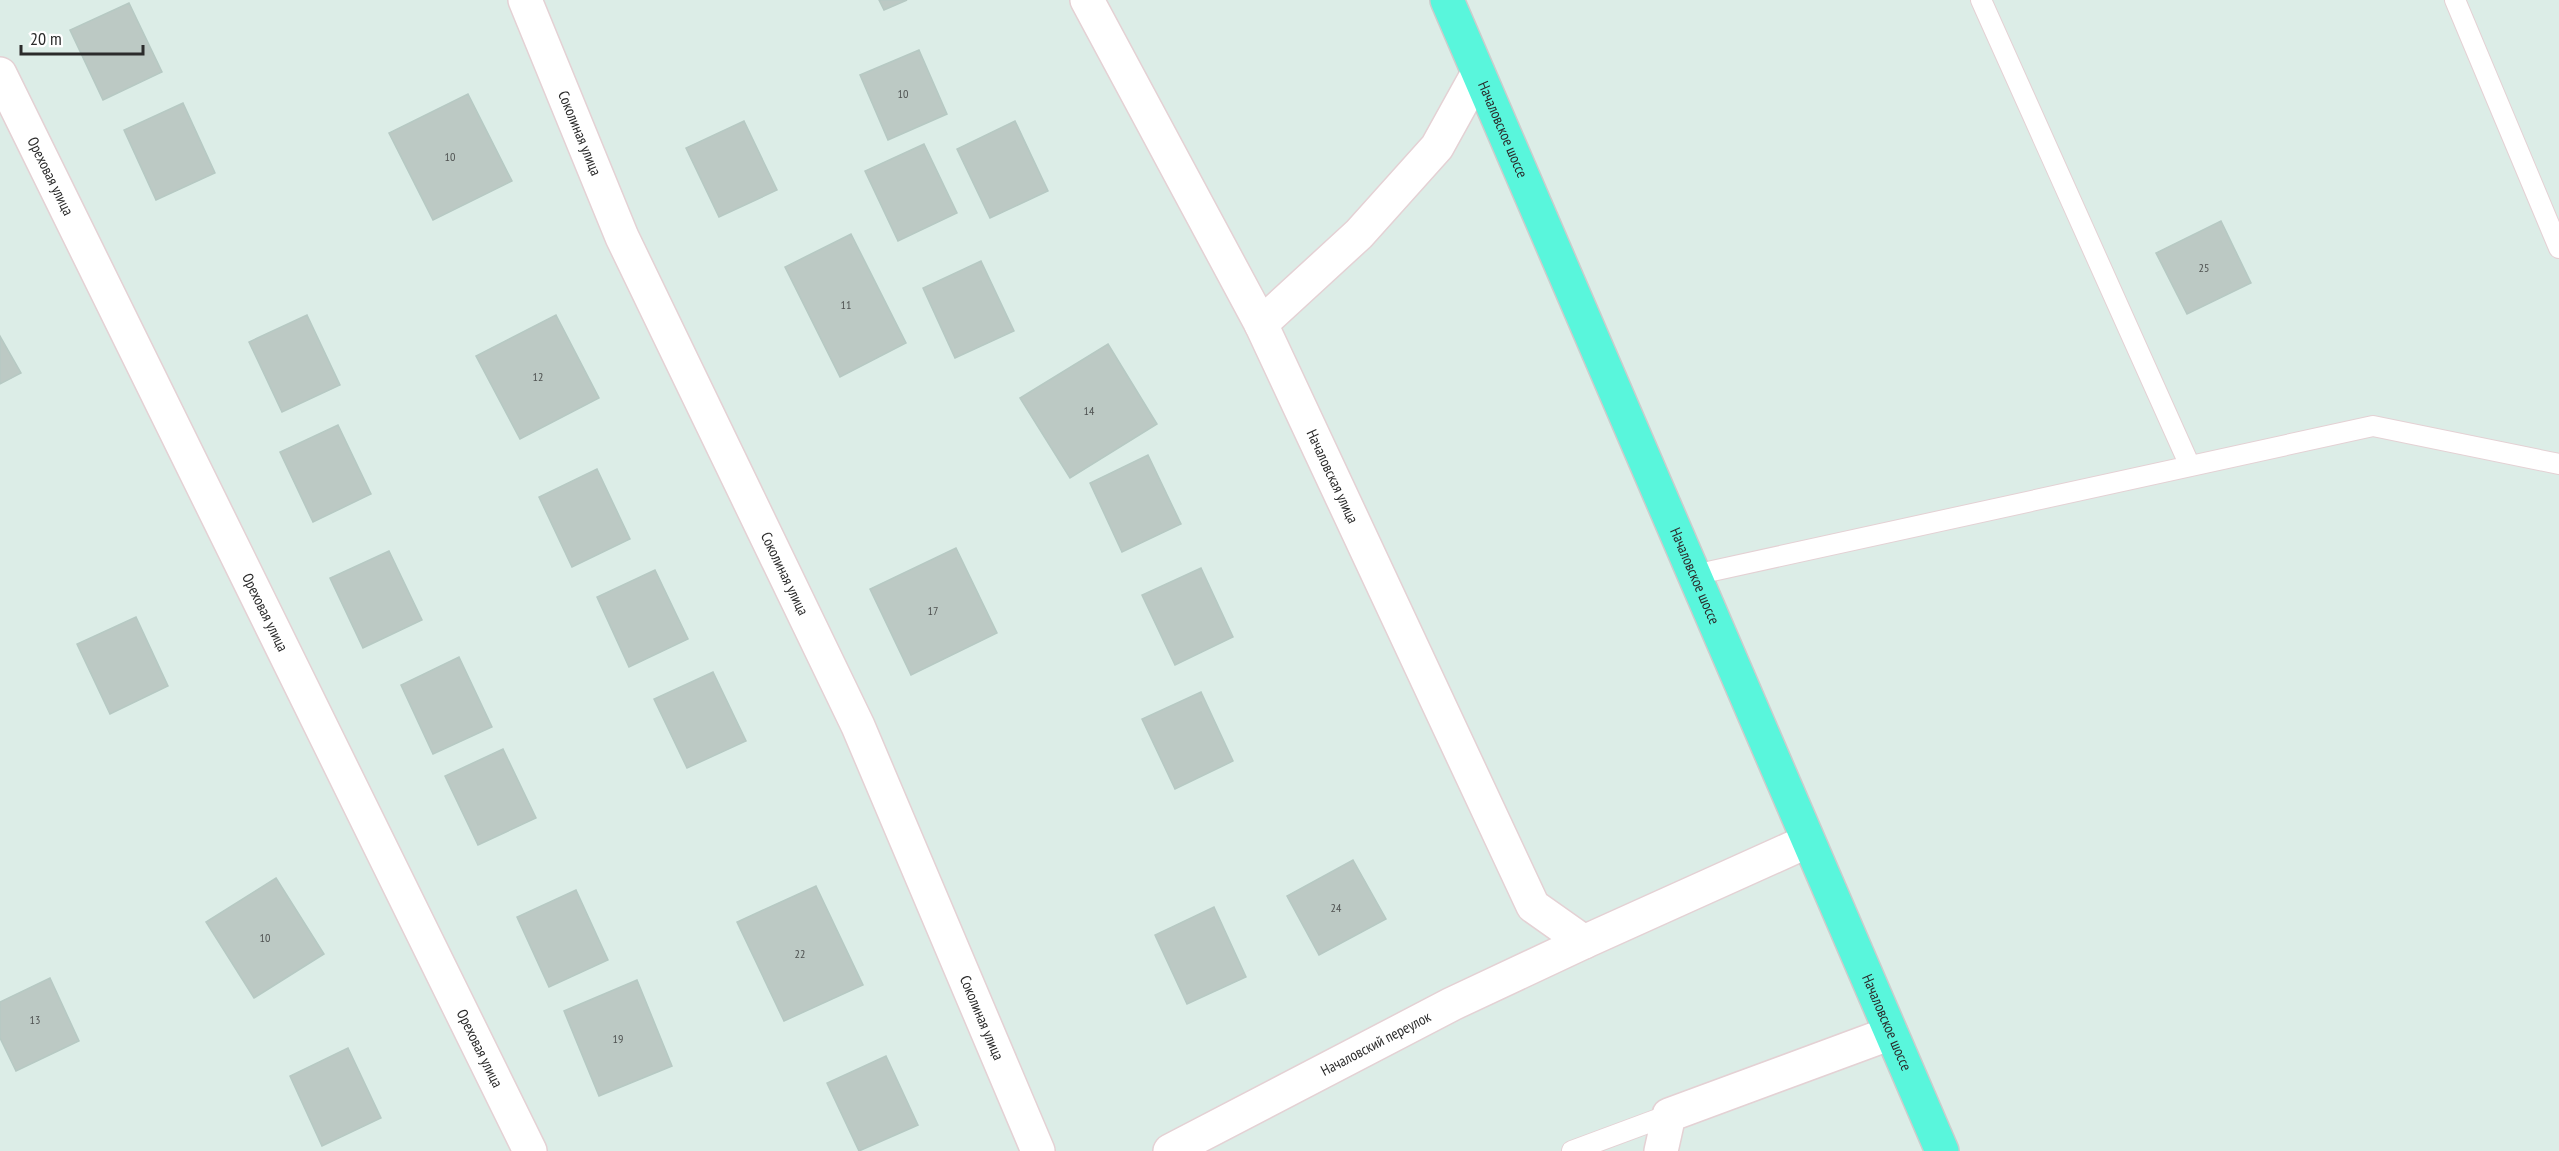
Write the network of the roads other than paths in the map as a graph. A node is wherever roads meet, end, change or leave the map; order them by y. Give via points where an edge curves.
1 (525, 0) edge
2 (1087, 0) edge
3 (1447, 0) edge
4 (1981, 0) edge
5 (2455, 0) edge
6 (1479, 73) junction
7 (0, 74) edge
8 (2559, 248) edge
9 (1261, 324) junction
10 (2559, 464) edge
11 (2190, 466) junction
12 (1694, 575) junction
13 (1809, 841) junction
14 (1584, 942) junction
15 (1891, 1033) junction
16 (1669, 1115) junction
17 (530, 1151) edge
18 (1038, 1151) edge
19 (1170, 1151) edge
20 (1572, 1151) edge
21 (1661, 1151) edge
22 (1942, 1151) edge

1 - 18 street, Соколиная улица via 622,237 858,726
2 - 9 street, Началовская улица
3 - 6 main road, Началовское шоссе
4 - 11 lane
5 - 8 lane
6 - 9 street via 1437,147 1359,234
6 - 12 main road, Началовское шоссе
7 - 17 street, Ореховая улица
9 - 14 street, Началовская улица via 1533,906
10 - 11 lane via 2373,426
11 - 12 lane
12 - 13 main road, Началовское шоссе
13 - 14 street, Началовский переулок
13 - 15 main road, Началовское шоссе
14 - 19 street, Началовский переулок via 1452,1004
15 - 16 street
15 - 22 main road, Началовское шоссе
16 - 20 lane
16 - 21 street

